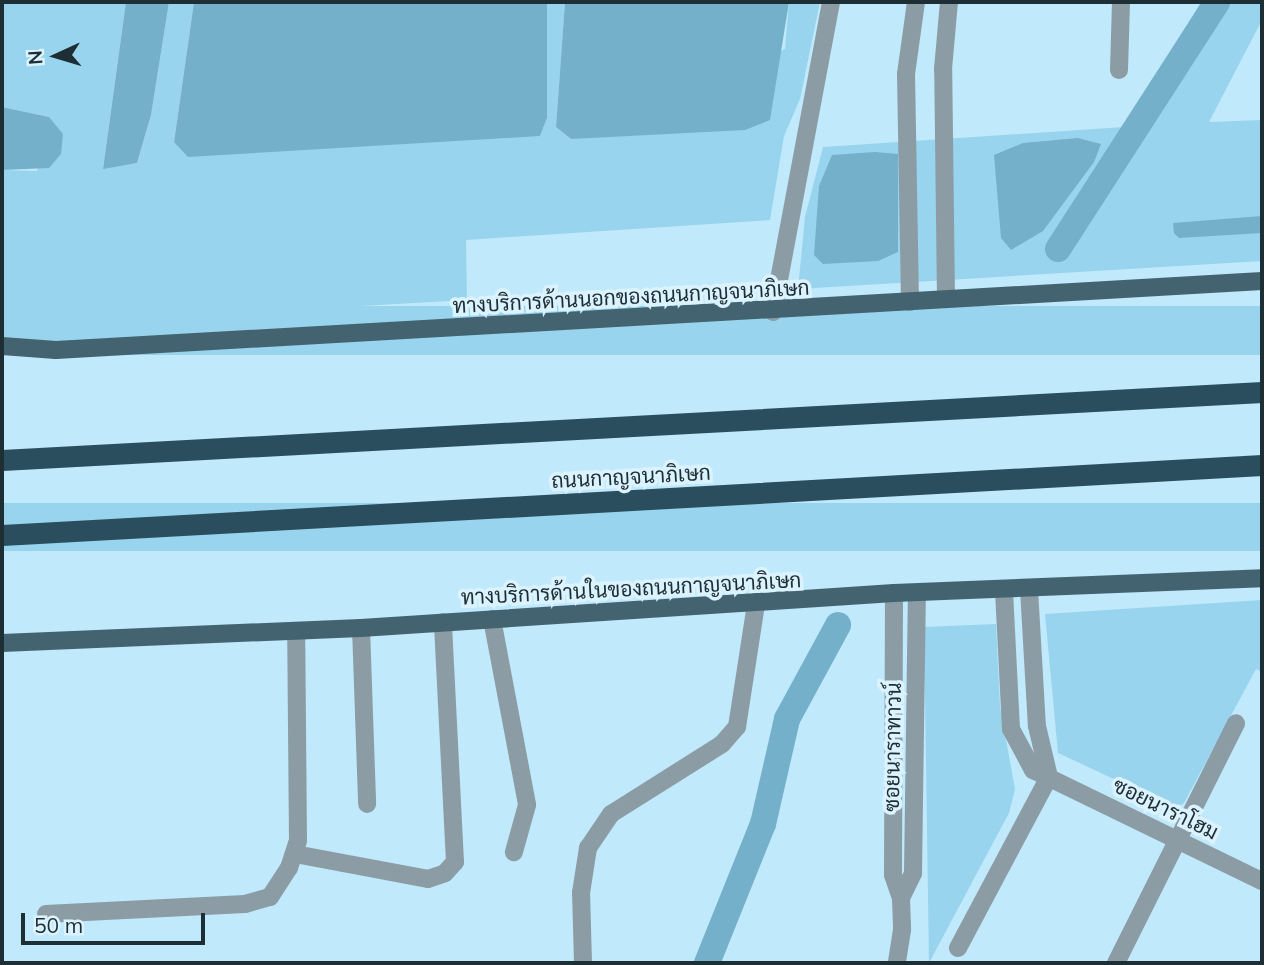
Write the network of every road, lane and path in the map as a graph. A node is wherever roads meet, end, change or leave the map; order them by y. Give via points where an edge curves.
1 (831, 2) edge
2 (916, 2) edge
3 (949, 2) edge
4 (1121, 2) edge
5 (1119, 70) dead end
6 (1262, 281) edge
7 (946, 299) junction
8 (910, 302) junction
9 (773, 312) junction
10 (2, 346) edge
11 (56, 350) junction
12 (2, 358) edge
13 (1262, 392) edge
14 (2, 460) edge
15 (1262, 465) edge
16 (2, 535) edge
17 (1262, 578) edge
18 (1028, 589) junction
19 (1004, 591) junction
20 (894, 593) junction
21 (917, 593) junction
22 (756, 604) junction
23 (492, 619) junction
24 (443, 622) junction
25 (361, 628) junction
26 (296, 631) junction
27 (2, 643) edge
28 (1236, 723) dead end
29 (1049, 777) junction
30 (367, 804) dead end
31 (1178, 839) junction
32 (514, 852) dead end
33 (295, 855) junction
34 (1262, 881) edge
35 (901, 898) junction
36 (46, 914) dead end
37 (958, 948) dead end
38 (583, 963) edge
39 (897, 963) edge
40 (1116, 963) edge

1 - 9 street
2 - 8 street via 906,74
3 - 7 street via 943,69
4 - 5 street
6 - 7 main road, ทางบริการด้านนอกของถนนกาญจนาภิเษก
7 - 8 main road, ทางบริการด้านนอกของถนนกาญจนาภิเษก
8 - 9 main road, ทางบริการด้านนอกของถนนกาญจนาภิเษก
9 - 11 main road, ทางบริการด้านนอกของถนนกาญจนาภิเษก
10 - 11 main road, ทางบริการด้านนอกของถนนกาญจนาภิเษก
11 - 12 main road
13 - 14 highway
15 - 16 highway, ถนนกาญจนาภิเษก
17 - 18 main road, ทางบริการด้านในของถนนกาญจนาภิเษก
18 - 19 main road, ทางบริการด้านในของถนนกาญจนาภิเษก
18 - 29 street via 1037,726
19 - 21 main road, ทางบริการด้านในของถนนกาญจนาภิเษก
19 - 29 street, ซอยนาราโฮม via 1011,729 1027,762
20 - 21 main road, ทางบริการด้านในของถนนกาญจนาภิเษก
20 - 22 main road, ทางบริการด้านในของถนนกาญจนาภิเษก
20 - 35 street, ซอยนาราทาวน์ via 893,875
21 - 35 street, ซอยนาราทาวน์ via 913,873
22 - 23 main road, ทางบริการด้านในของถนนกาญจนาภิเษก
22 - 38 street via 737,727 722,744 611,814 588,848 581,893
23 - 24 main road, ทางบริการด้านในของถนนกาญจนาภิเษก
23 - 32 street via 527,805
24 - 25 main road, ทางบริการด้านในของถนนกาญจนาภิเษก
24 - 33 street via 455,862 445,873 428,879
25 - 26 main road, ทางบริการด้านในของถนนกาญจนาภิเษก
25 - 30 street
26 - 27 main road, ทางบริการด้านในของถนนกาญจนาภิเษก
26 - 33 street via 300,782
28 - 31 street
29 - 31 street, ซอยนาราโฮม
29 - 37 street
31 - 34 street, ซอยนาราโฮม
31 - 40 street
33 - 36 street via 270,897 245,904
35 - 39 street, ซอยนาราทาวน์

